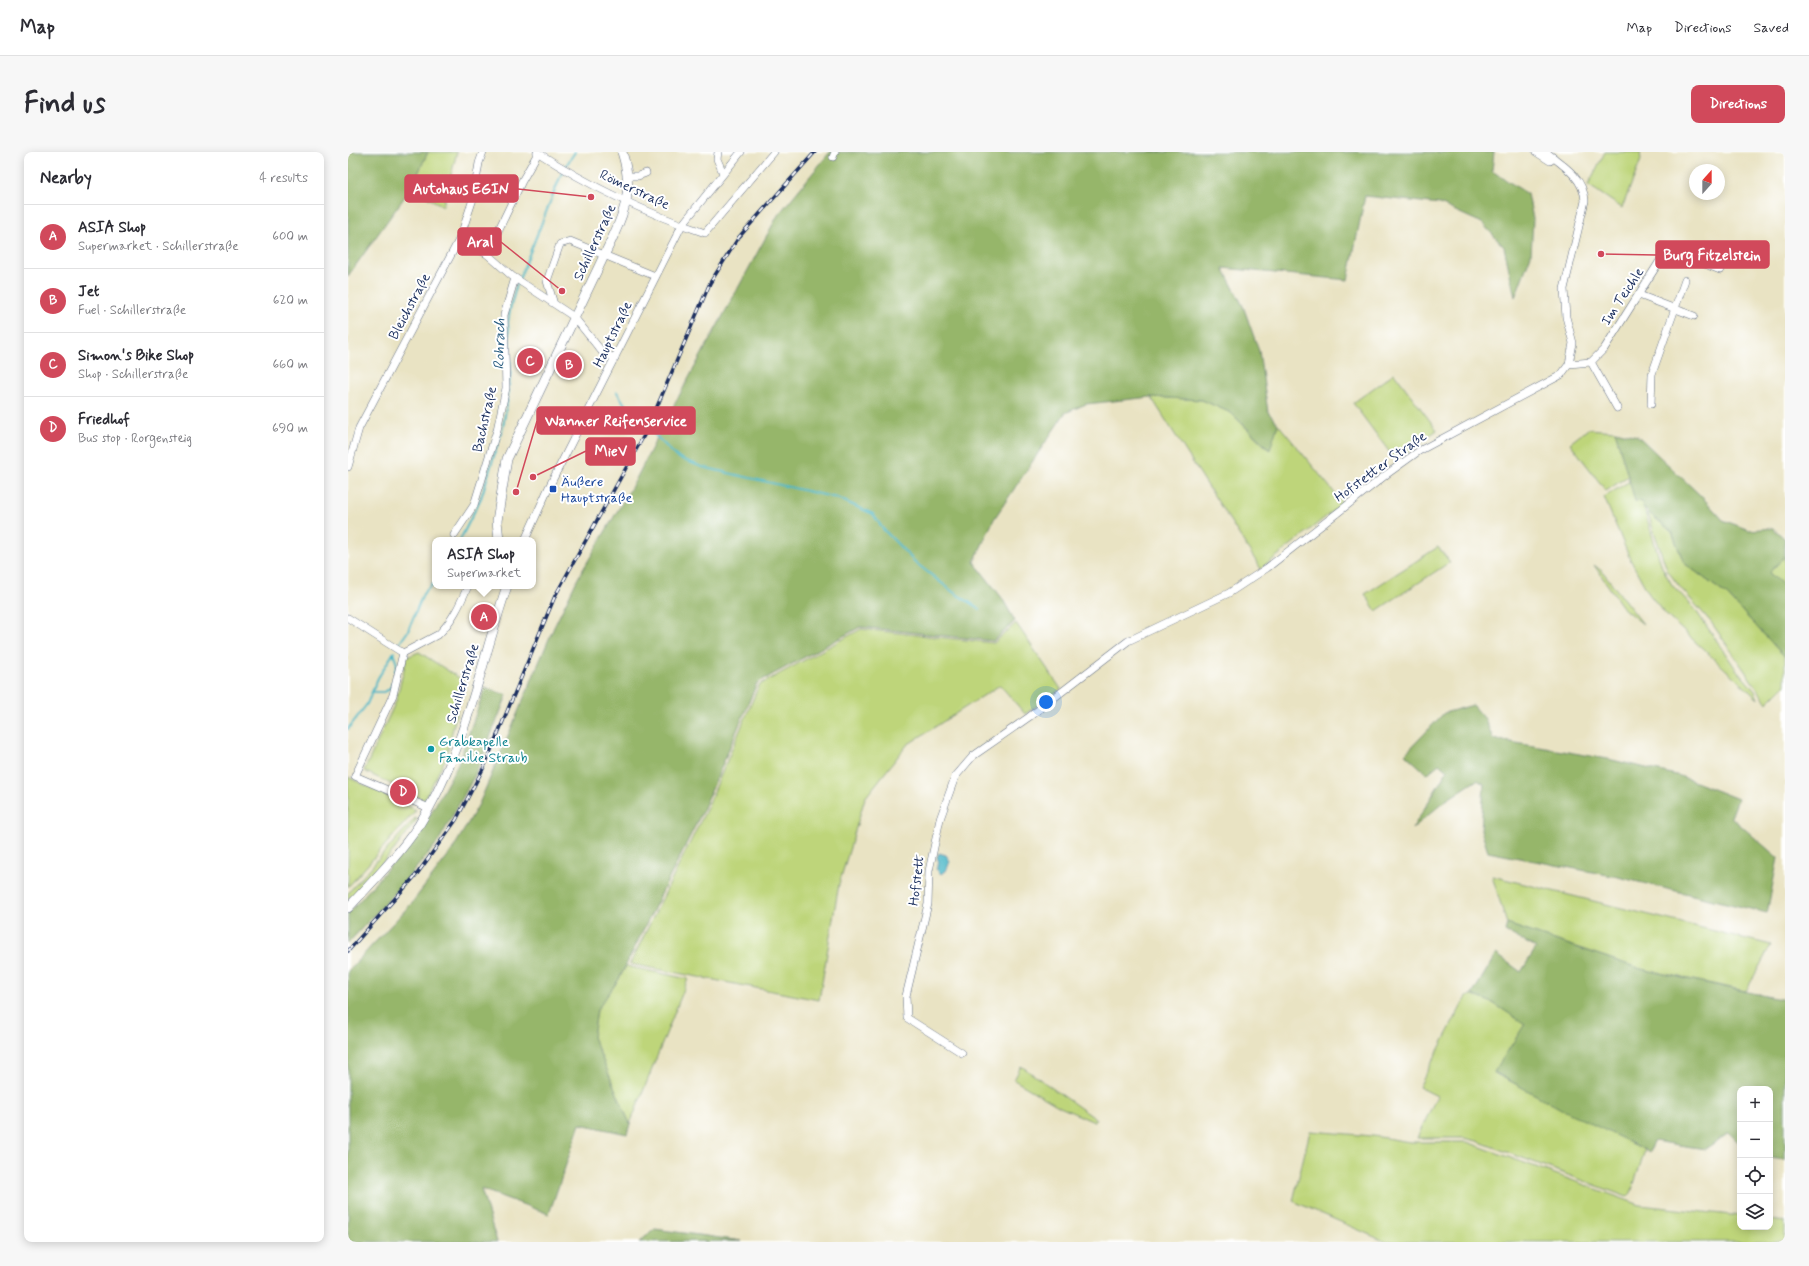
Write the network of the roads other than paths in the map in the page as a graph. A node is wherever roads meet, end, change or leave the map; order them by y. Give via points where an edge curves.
1 (483, 152) edge
2 (538, 152) edge
3 (622, 152) edge
4 (718, 152) edge
5 (741, 152) edge
6 (774, 152) edge
7 (1536, 152) edge
8 (1546, 152) edge
9 (1554, 158) junction
10 (723, 173) junction
11 (646, 174) dead end
12 (628, 176) junction
13 (627, 202) junction
14 (682, 225) junction
15 (460, 238) junction
16 (487, 254) junction
17 (604, 255) junction
18 (1720, 270) dead end
19 (655, 276) junction
20 (516, 279) junction
21 (1685, 280) dead end
22 (1639, 295) junction
23 (553, 302) junction
24 (1673, 308) junction
25 (1694, 316) dead end
26 (574, 317) junction
27 (615, 358) junction
28 (1591, 362) junction
29 (1569, 364) junction
30 (1651, 404) dead end
31 (1617, 408) dead end
32 (348, 467) edge
33 (454, 535) dead end
34 (499, 537) edge
35 (526, 537) edge
36 (467, 589) edge
37 (506, 589) edge
38 (348, 618) edge
39 (403, 653) junction
40 (1029, 717) joint
41 (426, 807) junction
42 (348, 908) edge
43 (962, 1053) dead end

1 - 15 street, Bleichstraße via 473,199
2 - 13 street, Römerstraße
2 - 16 street
3 - 12 main road, Schillerstraße
4 - 10 street via 717,160
5 - 10 street, Hauptstraße
6 - 14 street, Römerstraße via 705,233
7 - 9 street via 1550,161
8 - 9 street
9 - 29 street via 1570,171 1584,189 1585,201 1564,289 1566,317 1573,343
10 - 14 street, Hauptstraße
11 - 12 street
12 - 13 main road, Schillerstraße
13 - 14 street, Römerstraße
13 - 17 main road, Schillerstraße
14 - 19 street, Hauptstraße
15 - 16 street
15 - 32 street, Bleichstraße via 359,428
16 - 20 street
17 - 19 street
17 - 23 street via 570,242 560,244 547,281
17 - 26 main road, Schillerstraße
18 - 22 street, Im Teichle via 1675,252 1666,251
19 - 27 street, Hauptstraße
20 - 23 street
20 - 33 street, Bachstraße via 504,315 506,388 497,430 474,505
21 - 24 street
22 - 24 street
22 - 28 street, Im Teichle via 1604,349
23 - 26 street
24 - 25 street
24 - 30 street via 1652,374
26 - 27 street via 603,353
26 - 34 main road, Schillerstraße via 506,460 498,509
27 - 35 street, Hauptstraße
28 - 29 street
28 - 31 street
29 - 40 street, Hofstetter Straße via 1561,375 1549,382 1419,451 1267,568 1229,593 1128,641
36 - 39 street via 457,610 443,630
37 - 41 main road, Schillerstraße via 462,734 441,785
38 - 39 street
39 - 41 street via 393,695 355,776
40 - 43 street, Hofstett via 974,756 955,777 940,819 929,871 928,904 906,996 907,1018
41 - 42 main road, Schillerstraße via 403,847

